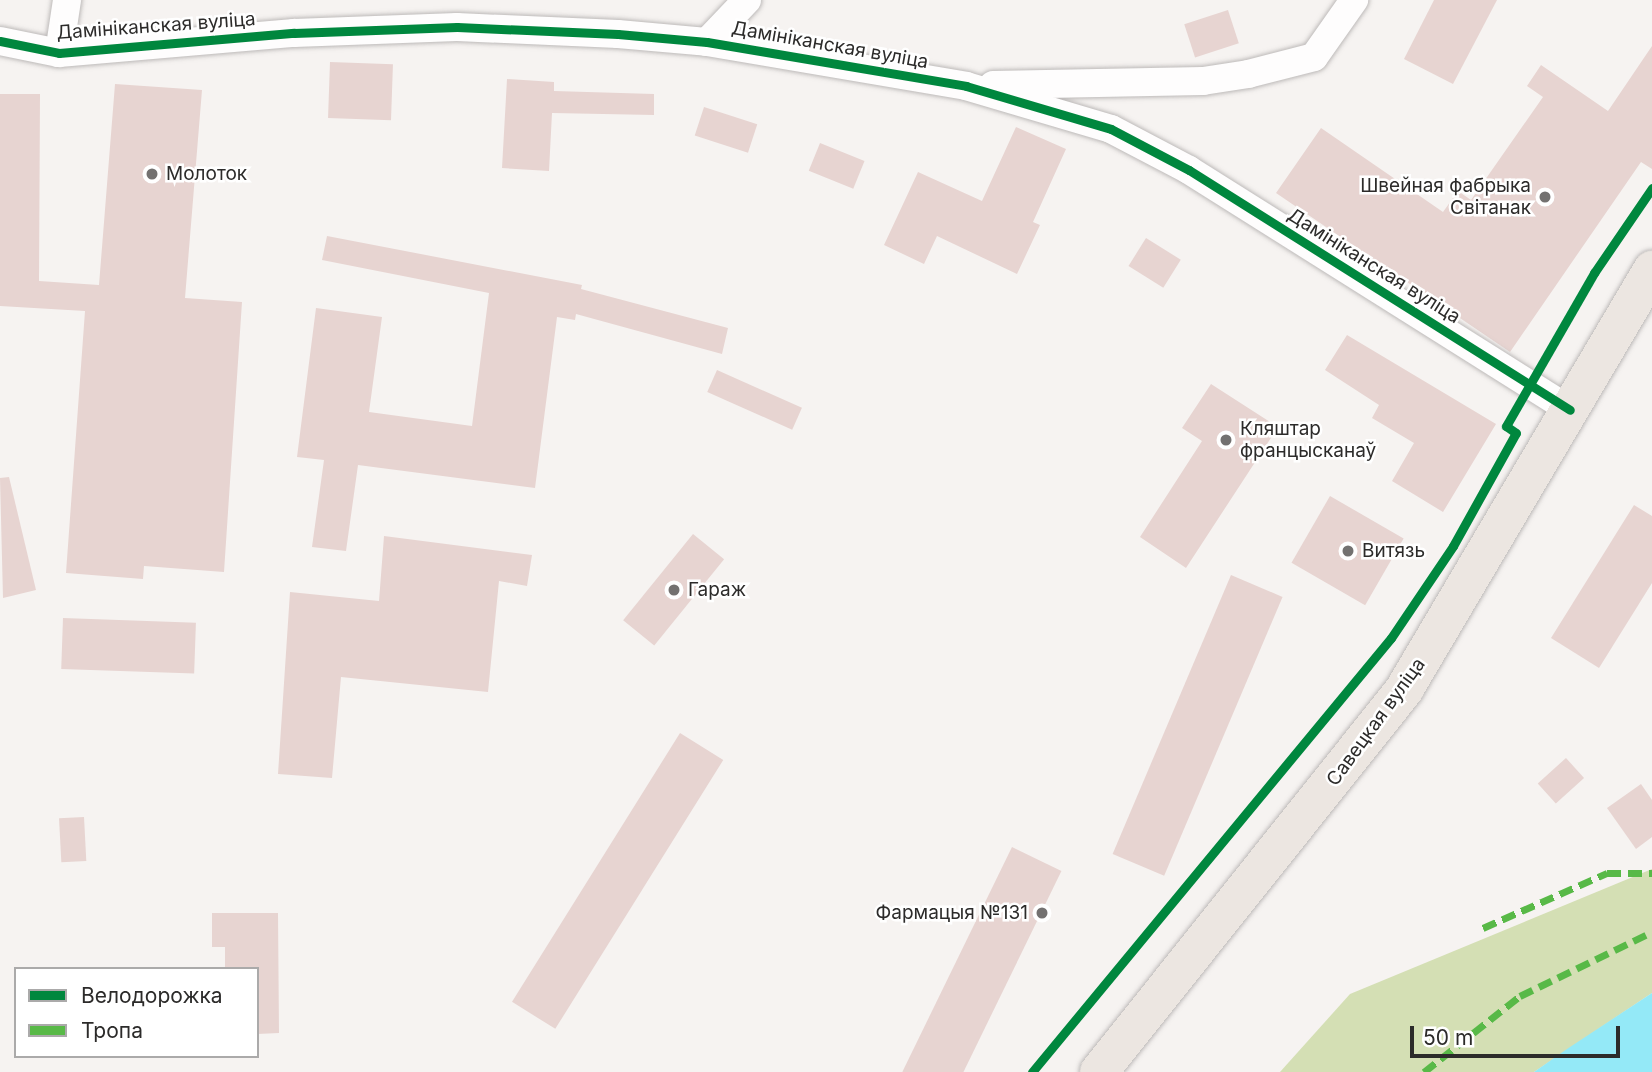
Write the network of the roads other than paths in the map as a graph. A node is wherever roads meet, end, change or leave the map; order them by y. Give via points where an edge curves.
1 (67, 0) edge
2 (747, 0) edge
3 (1353, 0) edge
4 (0, 41) edge
5 (707, 42) junction
6 (59, 53) junction
7 (966, 86) junction
8 (1652, 270) edge
9 (1570, 410) junction
10 (1099, 1072) edge

1 - 6 street
2 - 5 street
3 - 7 street via 1314,57 1248,74 1203,81
4 - 6 street, Дамініканская вуліца
5 - 6 street, Дамініканская вуліца via 457,27 294,33
5 - 7 street, Дамініканская вуліца
7 - 9 street, Дамініканская вуліца via 1111,129 1189,170
8 - 9 main road, Савецкая вуліца
9 - 10 main road, Савецкая вуліца via 1405,688

